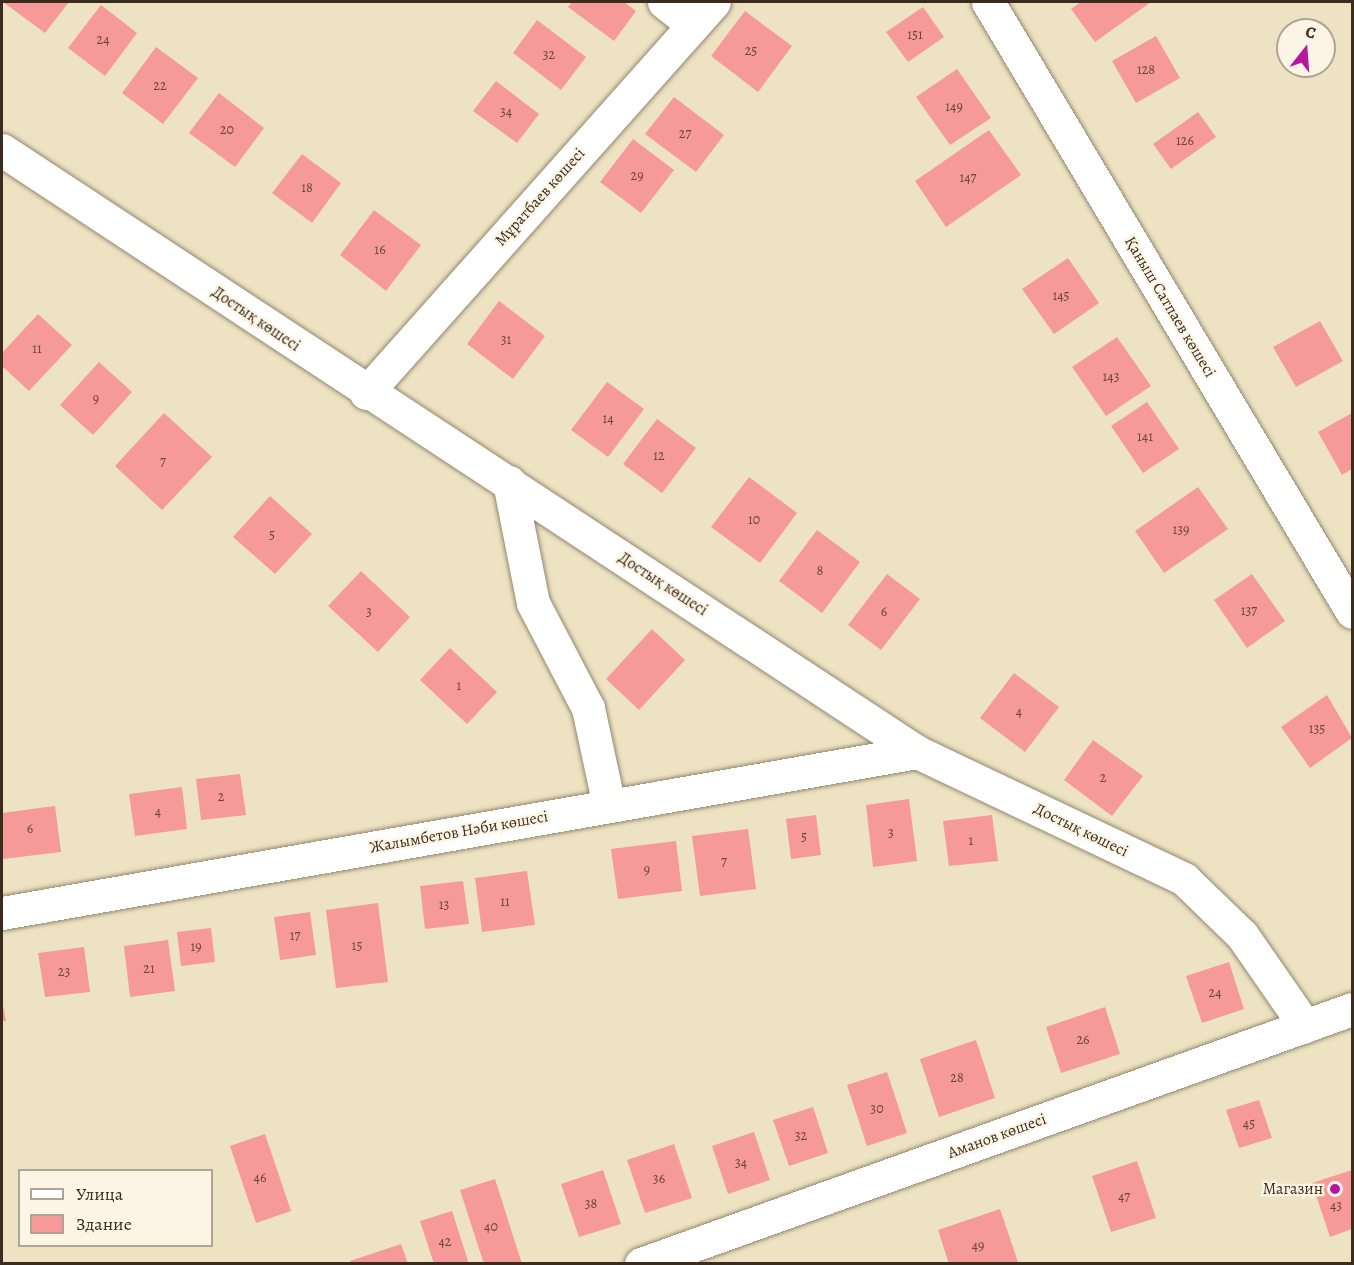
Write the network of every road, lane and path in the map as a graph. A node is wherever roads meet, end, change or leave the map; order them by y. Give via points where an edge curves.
1 (664, 2) edge
2 (714, 2) edge
3 (988, 2) edge
4 (693, 26) junction
5 (2, 150) edge
6 (366, 393) junction
7 (508, 482) junction
8 (1353, 612) edge
9 (917, 752) junction
10 (609, 806) junction
11 (2, 913) edge
12 (1353, 1009) edge
13 (1305, 1026) junction
14 (641, 1263) edge

1 - 4 street
2 - 4 street, Мұратбаев көшесі
3 - 8 street, Қаныш Сатпаев көшесі
4 - 6 street, Мұратбаев көшесі
5 - 6 street, Достық көшесі
6 - 7 street, Достық көшесі
7 - 9 street, Достық көшесі
7 - 10 street via 532,603 588,708
9 - 10 street, Жалымбетов Нәби көшесі
9 - 13 street, Достық көшесі via 1184,879 1242,935
10 - 11 street, Жалымбетов Нәби көшесі
12 - 13 street, Аманов көшесі
13 - 14 street, Аманов көшесі

